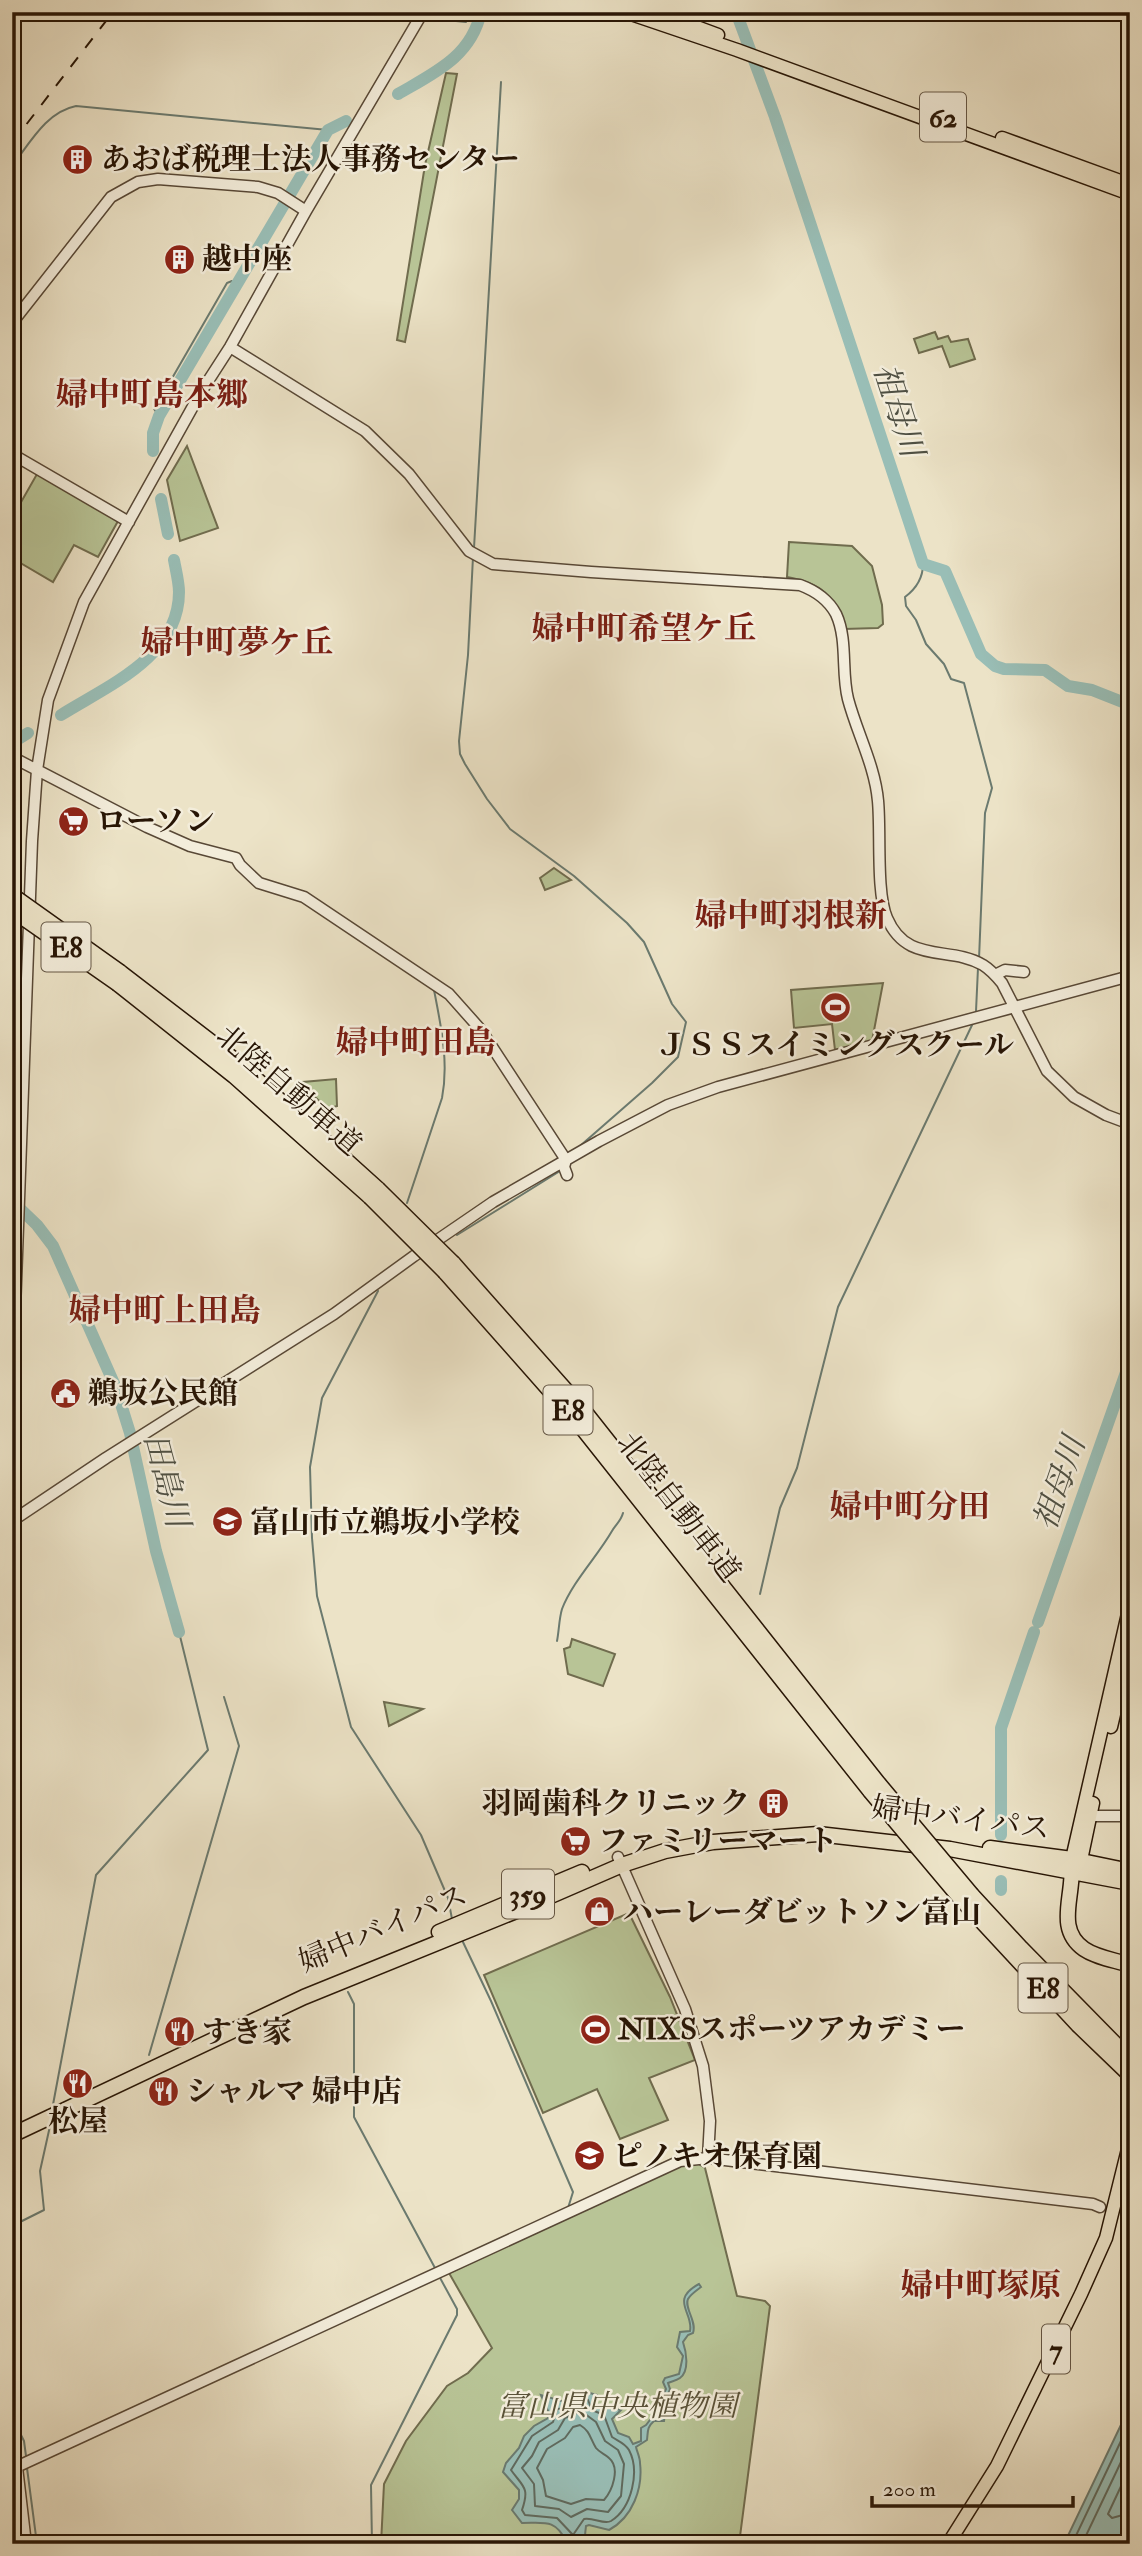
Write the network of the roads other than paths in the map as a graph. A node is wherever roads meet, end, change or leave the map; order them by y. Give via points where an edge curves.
1 (423, 12) edge
2 (625, 12) edge
3 (656, 12) edge
4 (741, 47) junction
5 (759, 54) junction
6 (1130, 185) edge
7 (1130, 194) edge
8 (306, 211) junction
9 (12, 323) edge
10 (230, 346) junction
11 (12, 454) edge
12 (129, 522) junction
13 (12, 757) edge
14 (37, 770) junction
15 (13, 903) edge
16 (1024, 972) dead end
17 (995, 975) junction
18 (1130, 975) edge
19 (1013, 1006) junction
20 (1130, 1124) edge
21 (566, 1160) junction
22 (567, 1175) dead end
23 (15, 1253) edge
24 (12, 1392) edge
25 (12, 1521) edge
26 (1130, 1605) edge
27 (1130, 1646) edge
28 (1090, 1816) junction
29 (1130, 1816) edge
30 (620, 1861) junction
31 (1075, 1868) junction
32 (1130, 1871) edge
33 (1130, 1883) edge
34 (966, 1896) junction
35 (1130, 1965) edge
36 (1130, 2059) edge
37 (1130, 2075) edge
38 (12, 2127) edge
39 (12, 2135) edge
40 (1130, 2141) edge
41 (708, 2158) junction
42 (1100, 2207) dead end
43 (12, 2453) edge
44 (14, 2468) edge
45 (26, 2544) edge
46 (948, 2544) edge

1 - 8 street
2 - 4 main road, 62
3 - 4 main road, 62
4 - 5 main road, 62
5 - 6 main road, 62
5 - 7 main road, 62
8 - 9 street via 258,187 158,178 138,181 111,197
8 - 10 street
10 - 12 street
10 - 17 street via 365,430 409,474 464,546 493,564 800,585 820,594 837,616 842,633 847,697 878,799 886,916 907,944 922,952 970,960
11 - 12 street
12 - 14 street via 84,601 66,646 48,700
13 - 14 street
14 - 21 street via 147,827 190,846 236,858 259,883 304,897 449,994 481,1030
14 - 23 street
15 - 34 highway, 北陸自動車道 / E8, bridge via 235,1068 374,1193 551,1372 806,1703
16 - 17 street via 1004,970
17 - 19 street
18 - 19 street
19 - 20 street via 1047,1071 1074,1097
19 - 21 street via 719,1087 668,1105
21 - 22 street
21 - 25 street via 494,1202 334,1314
23 - 24 street
26 - 31 main road
27 - 28 main road
28 - 29 street
28 - 31 main road
30 - 31 highway, 婦中バイパス / 359 via 713,1842 818,1834
30 - 38 highway, 婦中バイパス / 359 via 305,1990
30 - 39 highway, 婦中バイパス / 359 via 516,1911 304,1997
30 - 41 street via 685,2009 703,2066 710,2121
31 - 32 highway, 359
31 - 33 highway, 359
31 - 35 highway via 1066,1913 1073,1936 1083,1948
34 - 36 highway, 北陸自動車道 / E8
34 - 37 highway, 北陸自動車道 / E8 via 1052,1997
40 - 46 main road, 7 via 1109,2230 1082,2294 997,2466
41 - 42 street
41 - 44 street via 680,2161
43 - 44 street
44 - 45 street

